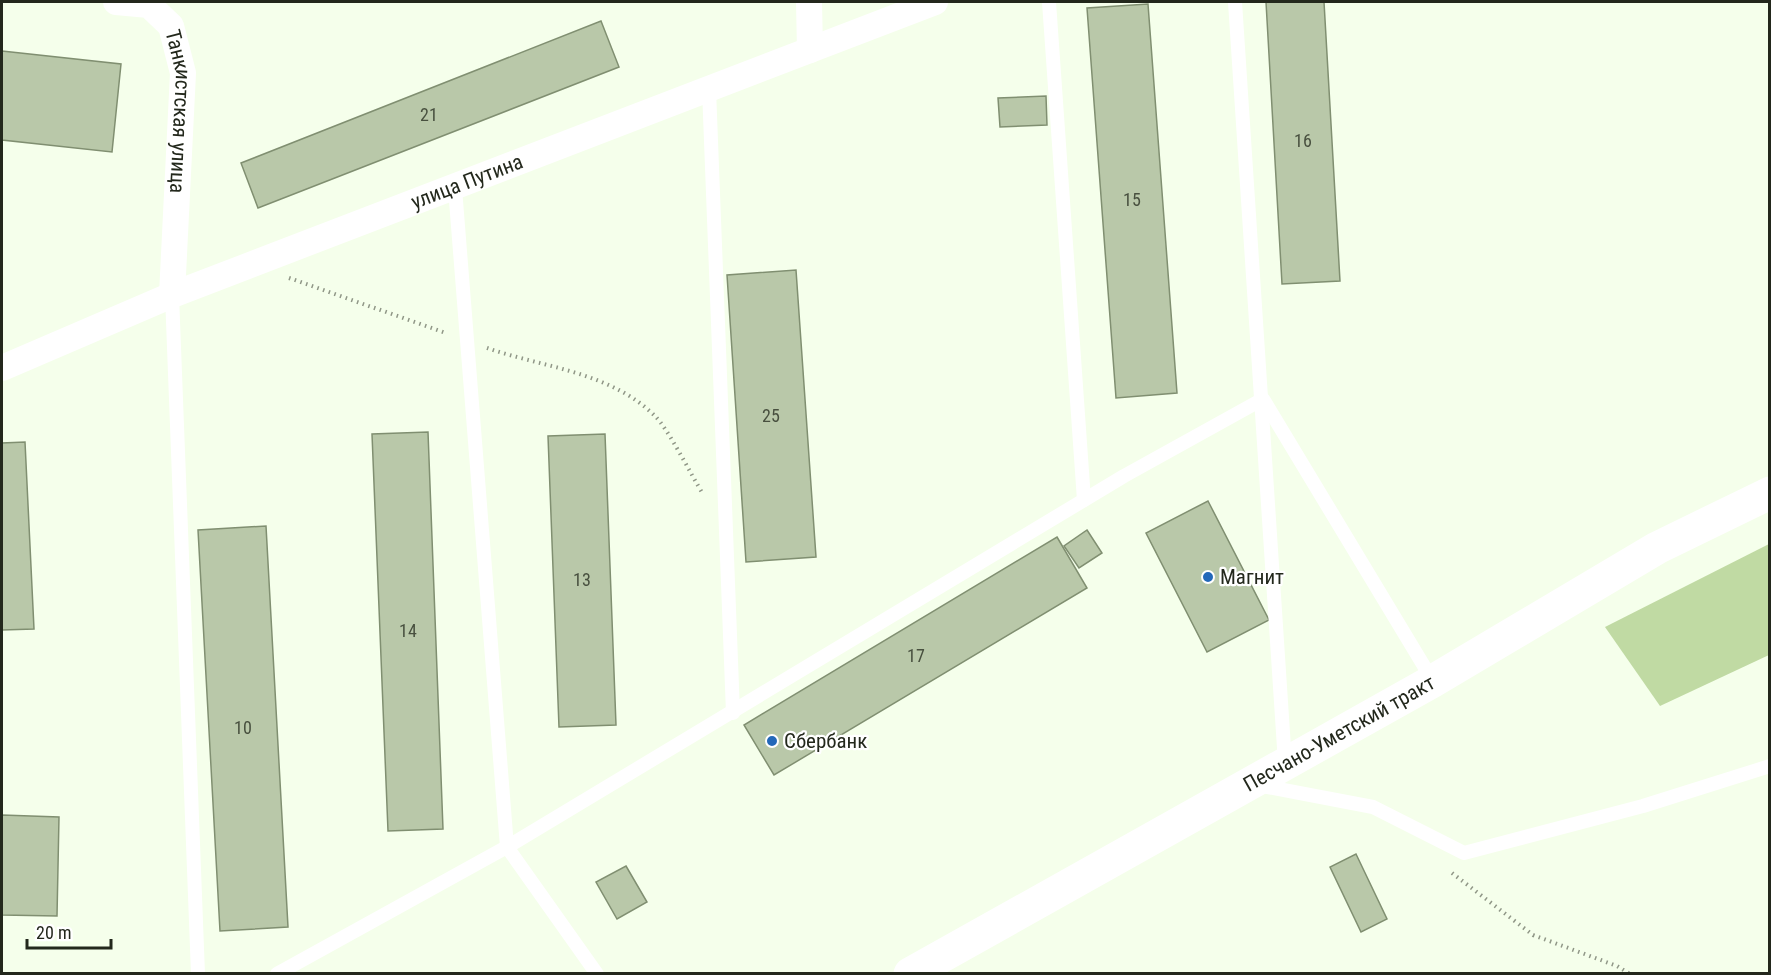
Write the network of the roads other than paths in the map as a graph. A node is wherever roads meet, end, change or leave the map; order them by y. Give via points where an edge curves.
1 (116, 2) edge
2 (809, 2) edge
3 (935, 2) edge
4 (1049, 2) edge
5 (1235, 2) edge
6 (810, 50) junction
7 (709, 89) junction
8 (455, 188) junction
9 (172, 295) junction
10 (2, 368) edge
11 (1263, 399) junction
12 (1770, 493) edge
13 (1084, 500) junction
14 (1433, 681) junction
15 (733, 713) junction
16 (1285, 763) junction
17 (1770, 766) edge
18 (1248, 784) junction
19 (507, 847) junction
20 (198, 974) edge
21 (277, 974) edge
22 (597, 974) edge
23 (910, 974) edge

1 - 9 street, Танкистская улица via 149,5 171,26 183,73
2 - 6 street
3 - 6 street, улица Путина
4 - 13 lane
5 - 11 lane
6 - 7 street, улица Путина
7 - 8 street, улица Путина
7 - 15 lane
8 - 9 street, улица Путина
8 - 19 lane
9 - 10 street, улица Путина
9 - 20 lane
11 - 13 lane
11 - 14 lane
11 - 16 lane
12 - 14 main road, Песчано-Уметский тракт via 1657,548
13 - 15 lane
14 - 16 main road, Песчано-Уметский тракт
15 - 19 lane
16 - 18 main road, Песчано-Уметский тракт
17 - 18 lane via 1643,806 1464,853 1373,807
18 - 23 main road, Песчано-Уметский тракт
19 - 21 lane
19 - 22 lane

